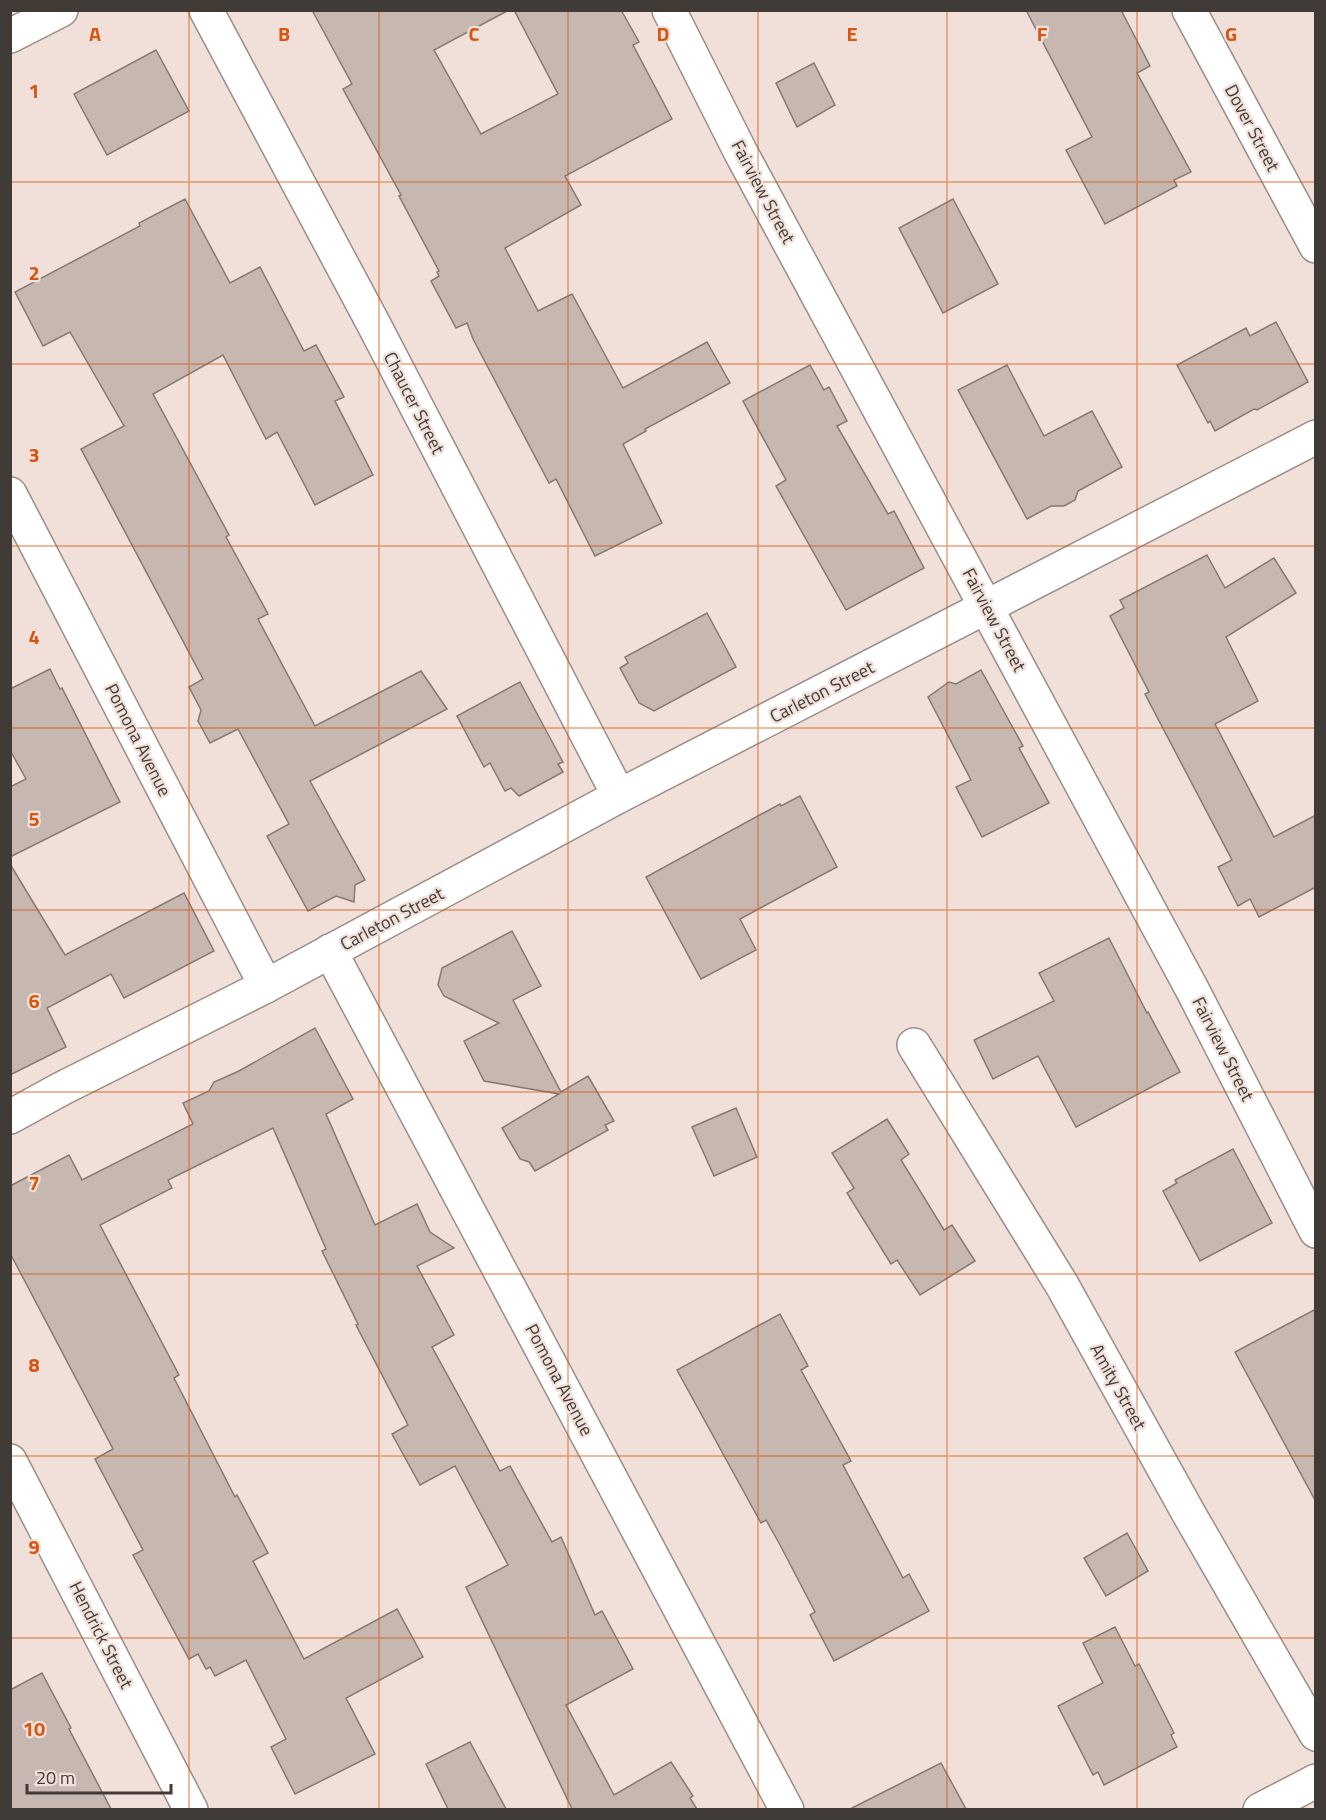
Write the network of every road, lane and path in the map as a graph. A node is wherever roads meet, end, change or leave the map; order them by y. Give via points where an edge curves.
1 (61, 10) edge
2 (206, 10) edge
3 (669, 10) edge
4 (1189, 10) edge
5 (10, 36) edge
6 (1316, 246) edge
7 (1316, 437) edge
8 (10, 494) edge
9 (987, 607) junction
10 (620, 796) junction
11 (330, 951) junction
12 (266, 986) junction
13 (914, 1045) dead end
14 (10, 1117) edge
15 (1316, 1231) edge
16 (10, 1461) edge
17 (1316, 1734) edge
18 (1316, 1780) edge
19 (191, 1809) edge
20 (787, 1809) edge
21 (1260, 1809) edge

1 - 5 street
2 - 10 street, Chaucer Street
3 - 9 street, Fairview Street via 746,161
4 - 6 street, Dover Street
7 - 9 street, Carleton Street
8 - 12 street, Pomona Avenue
9 - 10 street, Carleton Street
9 - 15 street, Fairview Street via 1193,991
10 - 11 street, Carleton Street
11 - 12 street, Carleton Street
11 - 20 street, Pomona Avenue
12 - 14 street
13 - 17 street, Amity Street via 1062,1285
16 - 19 street, Hendrick Street
18 - 21 street

